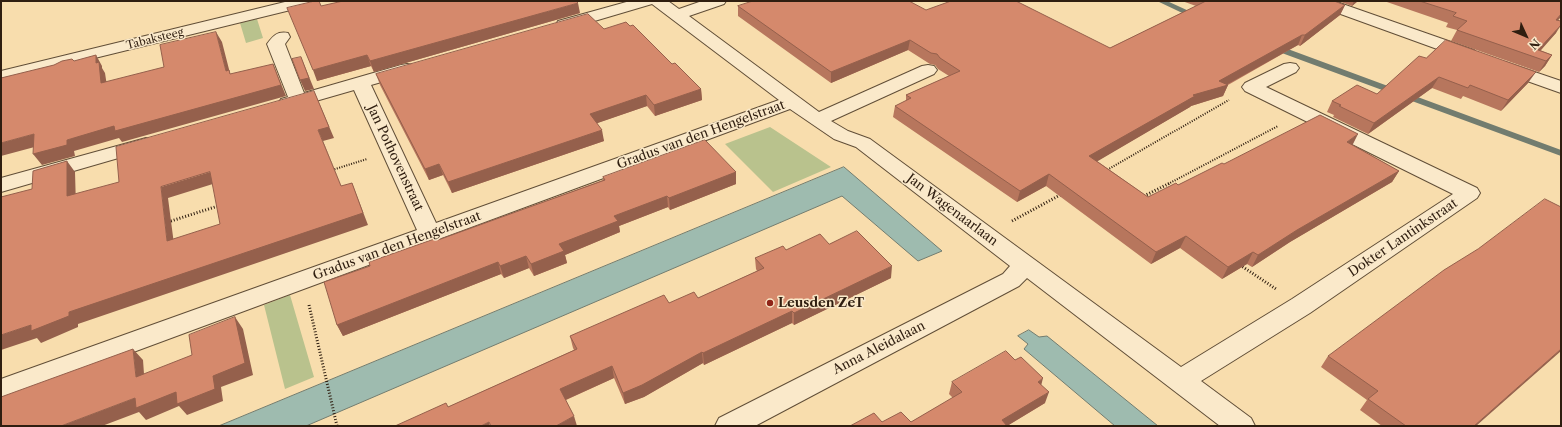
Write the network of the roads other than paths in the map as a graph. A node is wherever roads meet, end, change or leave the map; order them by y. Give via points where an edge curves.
1 (309, 1) edge
2 (647, 1) edge
3 (658, 1) edge
4 (718, 1) edge
5 (1319, 1) edge
6 (676, 14) junction
7 (548, 29) edge
8 (282, 36) dead end
9 (420, 66) edge
10 (1290, 68) dead end
11 (928, 70) dead end
12 (1, 76) edge
13 (360, 82) junction
14 (1561, 87) edge
15 (298, 100) junction
16 (792, 101) junction
17 (275, 107) edge
18 (817, 120) junction
19 (161, 139) edge
20 (1, 185) edge
21 (430, 234) junction
22 (1025, 265) junction
23 (1180, 382) junction
24 (1, 390) edge
25 (729, 426) edge
26 (1241, 426) edge

1 - 12 street, Tabaksteeg
2 - 7 street
3 - 6 street, Jan Wagenaarlaan
4 - 6 street
5 - 14 street
6 - 16 street, Jan Wagenaarlaan
8 - 15 street via 276,44
9 - 13 street
10 - 23 street, Dokter Lantinkstraat via 1251,87 1469,193 1301,306
11 - 18 street
13 - 15 street
13 - 21 street, Jan Pothovenstraat
15 - 17 street
16 - 18 street, Jan Wagenaarlaan
16 - 21 street, Gradus van den Hengelstraat
18 - 22 street, Jan Wagenaarlaan via 841,135 863,143
19 - 20 street
21 - 24 street, Gradus van den Hengelstraat
22 - 23 street, Jan Wagenaarlaan
22 - 25 street, Anna Aleidalaan via 1011,280
23 - 26 street, Jan Wagenaarlaan

